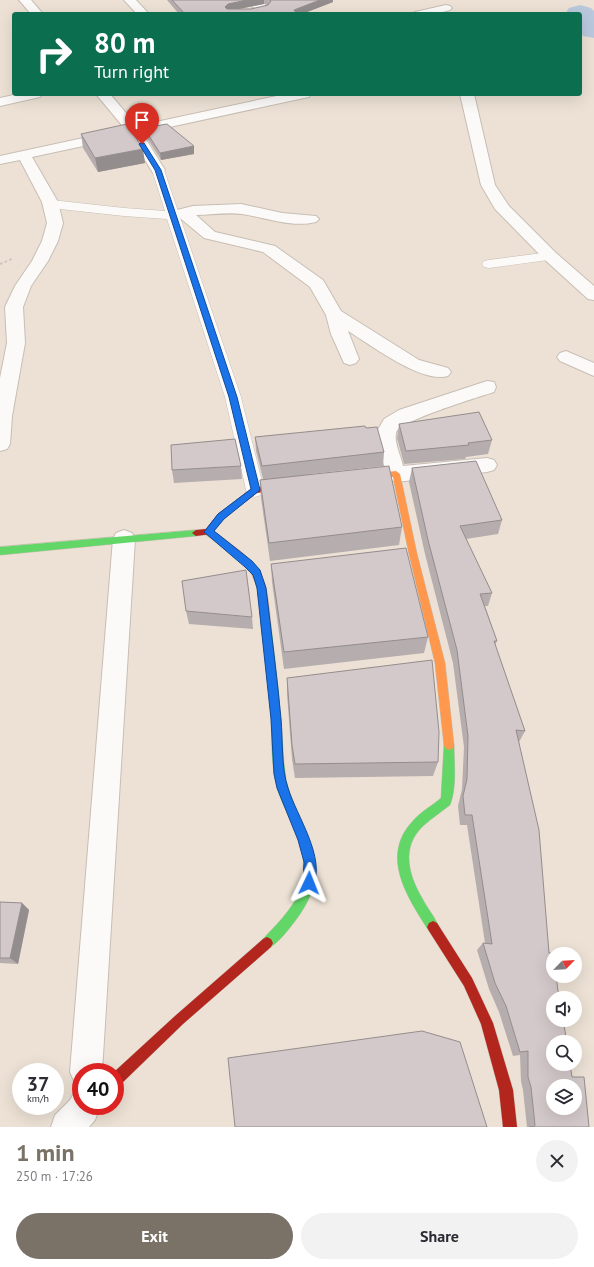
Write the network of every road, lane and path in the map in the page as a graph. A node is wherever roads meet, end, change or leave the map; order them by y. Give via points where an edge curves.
1 (25, 0) edge
2 (130, 0) edge
3 (248, 0) edge
4 (428, 0) edge
5 (264, 8) junction
6 (35, 12) edge
7 (141, 12) edge
8 (245, 12) edge
9 (272, 12) edge
10 (429, 12) edge
11 (26, 96) edge
12 (105, 96) edge
13 (295, 96) edge
14 (467, 96) edge
15 (0, 102) edge
16 (134, 131) junction
17 (24, 155) junction
18 (0, 160) edge
19 (158, 170) joint
20 (51, 204) junction
21 (178, 214) junction
22 (311, 219) dead end
23 (550, 256) junction
24 (489, 264) dead end
25 (594, 295) edge
26 (335, 315) junction
27 (566, 357) dead end
28 (350, 359) dead end
29 (594, 370) edge
30 (442, 372) dead end
31 (487, 387) dead end
32 (0, 444) edge
33 (487, 465) dead end
34 (396, 474) junction
35 (349, 480) edge
36 (302, 485) edge
37 (255, 490) junction
38 (208, 532) junction
39 (124, 539) junction
40 (0, 550) edge
41 (280, 570) edge
42 (257, 573) junction
43 (87, 1063) edge
44 (124, 1072) edge
45 (510, 1127) edge

1 - 6 street
2 - 7 street
3 - 5 street
4 - 10 street via 446,8
5 - 8 street
5 - 9 street
11 - 15 street
12 - 16 street
13 - 16 street
14 - 23 street via 488,185 503,209
16 - 17 street
16 - 19 street
17 - 18 street
17 - 20 street
19 - 21 lane
20 - 21 lane via 124,212
20 - 32 street via 55,223 50,241 23,286 14,307 16,343 2,416
21 - 22 street via 241,209 282,218
21 - 26 street via 210,235 269,249 316,284
21 - 37 lane via 233,397
23 - 24 lane
23 - 25 street
26 - 28 street
26 - 30 street via 412,364
27 - 29 street
31 - 34 street via 406,415 391,424 386,433 387,445
33 - 34 street
34 - 35 street
34 - 45 street via 405,555 432,627 428,665 449,747 446,801 413,828 403,845 402,866 410,890 468,982 487,1023 506,1090
36 - 37 street
37 - 38 street via 221,516
38 - 39 street
38 - 42 street
39 - 40 street
39 - 43 street
41 - 42 street
42 - 44 street via 283,681 280,774 282,788 304,840 310,862 309,883 293,914 254,956 188,1012

